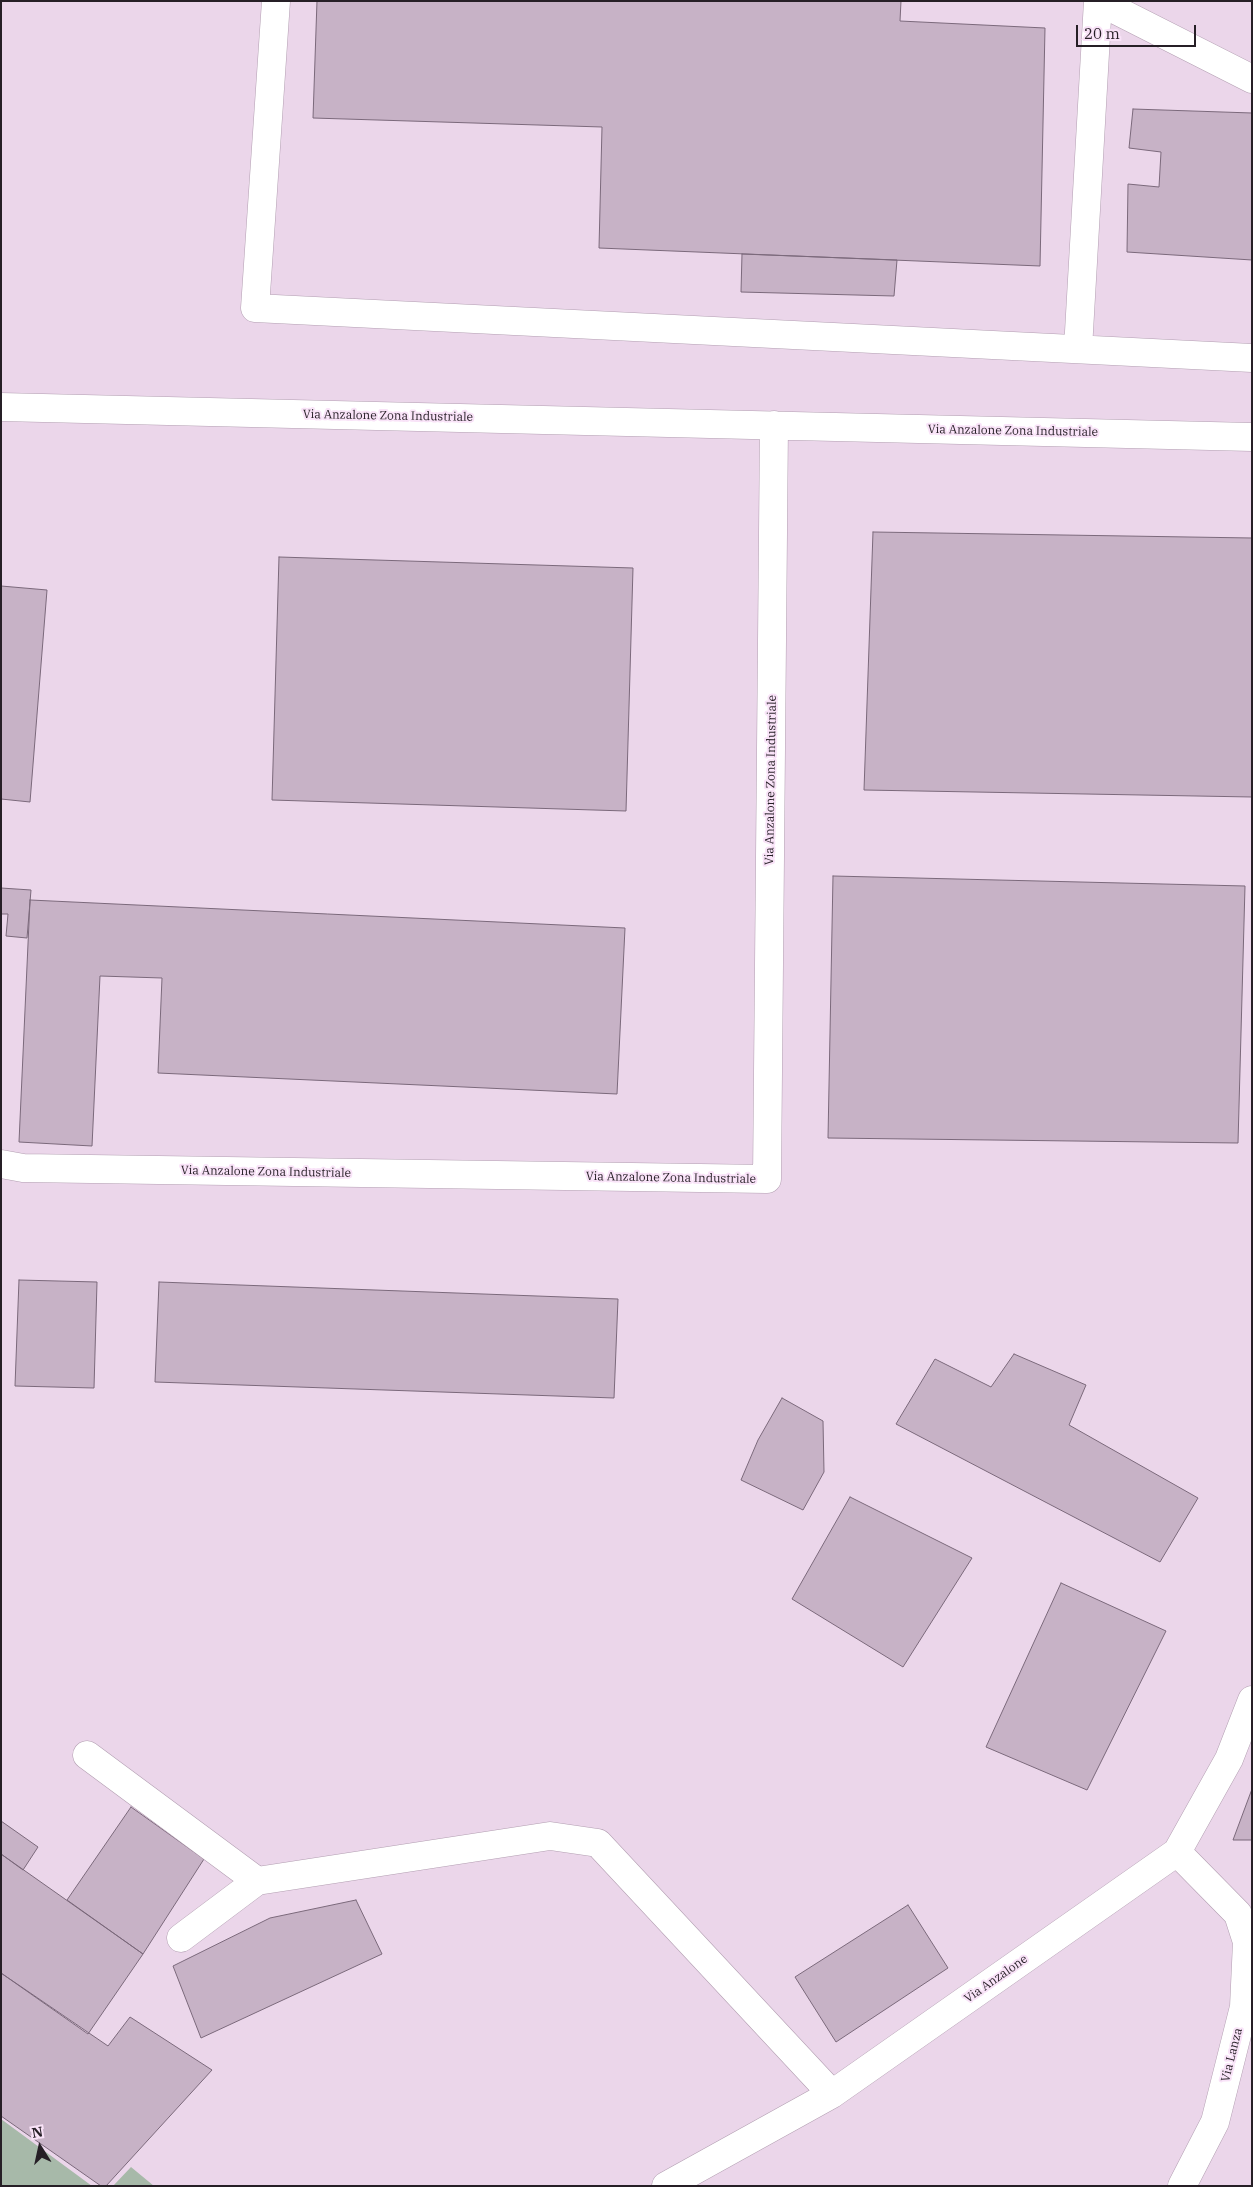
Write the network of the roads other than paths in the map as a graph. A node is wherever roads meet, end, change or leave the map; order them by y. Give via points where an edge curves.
1 (276, 1) edge
2 (1098, 1) edge
3 (1252, 79) edge
4 (1078, 349) junction
5 (1252, 358) edge
6 (1, 407) edge
7 (774, 425) junction
8 (1252, 437) edge
9 (1, 1164) edge
10 (1252, 1700) edge
11 (87, 1755) dead end
12 (1177, 1852) junction
13 (256, 1881) junction
14 (181, 1938) dead end
15 (832, 2094) junction
16 (666, 2186) edge
17 (1182, 2186) edge

1 - 4 street via 255,308
2 - 3 street
2 - 4 street
4 - 5 street
6 - 7 street, Via Anzalone Zona Industriale
7 - 8 street, Via Anzalone Zona Industriale
7 - 9 street, Via Anzalone Zona Industriale via 767,1179 33,1168
10 - 12 street, Via Anzalone via 1229,1759
11 - 13 street
12 - 15 street, Via Anzalone
12 - 17 street, Via Lanza via 1238,1914 1247,1942 1244,2007 1215,2122
13 - 14 street
13 - 15 street via 550,1836 598,1844
15 - 16 street, Via Anzalone

